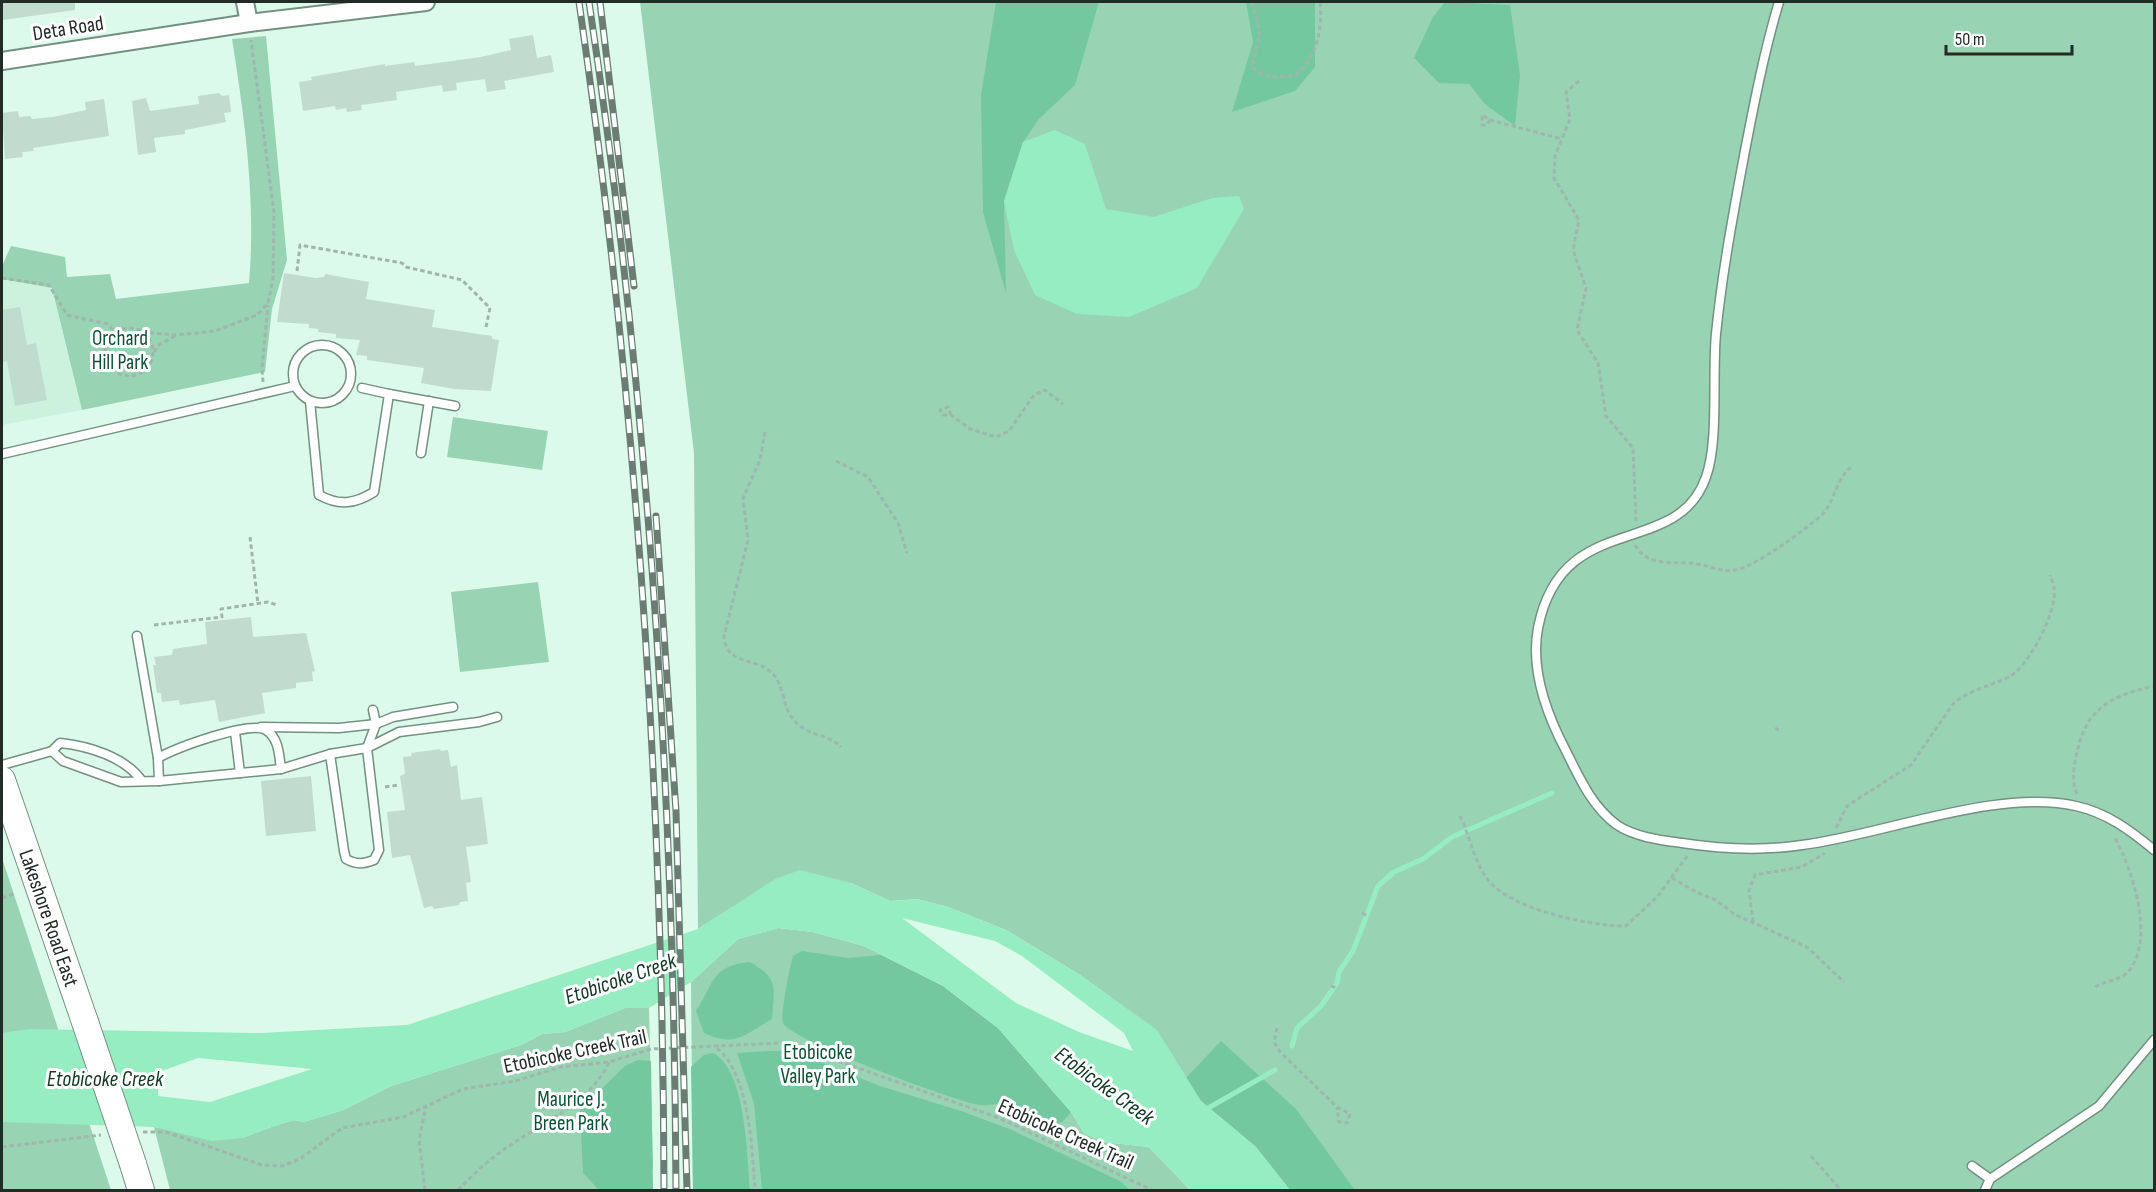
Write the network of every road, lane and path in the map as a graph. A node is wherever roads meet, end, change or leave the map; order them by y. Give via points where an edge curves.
1 (245, 2) edge
2 (426, 2) edge
3 (1252, 2) edge
4 (1320, 2) edge
5 (1779, 2) edge
6 (249, 23) junction
7 (2, 61) edge
8 (1579, 81) dead end
9 (1490, 120) dead end
10 (1562, 139) junction
11 (297, 271) dead end
12 (2, 278) edge
13 (268, 303) junction
14 (486, 327) dead end
15 (142, 332) junction
16 (115, 333) junction
17 (176, 335) junction
18 (153, 353) junction
19 (295, 386) junction
20 (362, 388) dead end
21 (264, 393) junction
22 (388, 394) junction
23 (310, 401) junction
24 (429, 401) junction
25 (1063, 404) dead end
26 (455, 406) dead end
27 (951, 415) dead end
28 (765, 432) dead end
29 (421, 453) dead end
30 (2, 454) edge
31 (836, 461) dead end
32 (1851, 467) dead end
33 (1632, 533) junction
34 (250, 537) dead end
35 (907, 553) dead end
36 (2050, 575) dead end
37 (258, 604) junction
38 (277, 605) dead end
39 (154, 625) dead end
40 (137, 636) dead end
41 (2154, 686) edge
42 (453, 707) dead end
43 (373, 710) dead end
44 (496, 717) dead end
45 (375, 724) junction
46 (259, 727) junction
47 (1775, 728) dead end
48 (235, 732) junction
49 (1782, 732) dead end
50 (841, 747) dead end
51 (367, 748) junction
52 (52, 751) junction
53 (330, 754) junction
54 (158, 758) junction
55 (2, 765) edge
56 (281, 769) junction
57 (240, 773) junction
58 (2, 780) edge
59 (142, 781) junction
60 (159, 781) junction
61 (2090, 810) junction
62 (2100, 814) junction
63 (1461, 818) dead end
64 (1831, 840) junction
65 (1692, 844) junction
66 (2154, 850) edge
67 (1672, 878) junction
68 (16, 893) dead end
69 (2, 898) edge
70 (1362, 913) dead end
71 (1369, 916) dead end
72 (1753, 922) junction
73 (1844, 982) dead end
74 (1331, 986) dead end
75 (2095, 987) dead end
76 (1337, 988) dead end
77 (1277, 1028) dead end
78 (2154, 1041) edge
79 (716, 1048) junction
80 (609, 1062) junction
81 (426, 1106) junction
82 (1337, 1107) junction
83 (138, 1132) dead end
84 (104, 1135) dead end
85 (2, 1147) edge
86 (1811, 1156) dead end
87 (1972, 1166) dead end
88 (1990, 1179) junction
89 (141, 1191) edge
90 (425, 1191) edge
91 (458, 1191) edge
92 (755, 1191) edge
93 (1152, 1191) edge
94 (1841, 1191) edge
95 (1985, 1191) edge

1 - 6 street
2 - 6 street, Deta Road
3 - 4 path via 1260,34 1251,66 1267,76 1287,76 1300,71 1312,51 1322,25
5 - 33 lane via 1727,242 1707,475 1686,510 1672,520
6 - 7 street, Deta Road
6 - 13 path via 274,212 273,279
8 - 10 path via 1566,92 1570,119
9 - 10 path
10 - 33 path via 1555,156 1554,178 1579,220 1573,250 1586,288 1577,330 1598,363 1606,416 1633,448 1637,516
11 - 14 path via 300,245 402,263 462,280 490,308
12 - 16 path via 49,285 67,315 108,324
13 - 17 path via 244,321 215,331
13 - 21 path via 262,368
15 - 16 path via 127,329
15 - 17 path
15 - 18 path
16 - 18 path via 106,354 107,362 118,374 135,376 142,372
17 - 18 path
19 - 21 lane
19 - 23 lane
19 - 23 lane via 293,365 307,348 328,344 346,356 351,377 341,396 332,402
20 - 22 lane
21 - 30 lane
22 - 23 lane via 374,492 343,503 320,495
22 - 24 lane
24 - 26 lane
24 - 29 lane
25 - 27 path via 1045,390 1039,392 1009,431 996,437 981,434
28 - 50 path via 760,460 743,498 748,540 725,644 735,658 763,667 775,676 785,708 802,728
31 - 35 path via 873,483 898,522
32 - 33 path via 1844,472 1829,508 1822,515 1735,570 1657,562 1640,553
33 - 65 lane via 1580,555 1565,570 1550,594 1539,624 1538,674 1556,733 1601,810 1618,826 1646,837
34 - 37 path
36 - 64 path via 2055,589 2053,603 2021,667 1953,704 1911,765 1847,806
37 - 38 path
37 - 39 path via 221,609 222,617
40 - 54 lane
41 - 61 path via 2121,693 2092,715 2078,744 2073,779 2079,799
42 - 45 lane via 393,717
43 - 45 lane
44 - 51 lane via 399,732
45 - 46 lane via 339,728
45 - 51 lane
46 - 48 lane
46 - 56 lane via 269,731 278,745
47 - 49 path
48 - 54 lane via 201,739
48 - 57 lane
51 - 53 lane
51 - 53 lane via 379,850 374,860 364,864 346,859
52 - 55 lane
52 - 59 lane via 63,761 121,782
52 - 59 lane via 60,743 83,746 134,769
53 - 56 lane
54 - 60 lane
56 - 57 lane
57 - 60 lane
58 - 89 main road, Lakeshore Road East, bridge
59 - 60 lane
61 - 62 lane
61 - 64 lane via 2051,803 2016,803
62 - 66 lane via 2118,822
62 - 75 path via 2129,864 2141,925 2137,959 2130,970
63 - 67 path via 1482,869 1497,888 1553,915 1626,926
64 - 65 lane via 1800,846 1736,848
64 - 72 path via 1826,853 1811,863 1755,875 1749,890
65 - 67 path
67 - 72 path
68 - 69 path
70 - 71 path
72 - 73 path via 1807,947
74 - 76 path
77 - 82 path via 1274,1042 1280,1052
78 - 88 lane via 2099,1106
79 - 80 path, Etobicoke Creek Trail via 651,1049
79 - 92 path via 731,1062 748,1117
79 - 93 path, Etobicoke Creek Trail via 762,1043 796,1046 999,1118
80 - 81 path, Etobicoke Creek Trail via 561,1066 515,1081 463,1089
80 - 91 path via 603,1077 582,1098 499,1152
81 - 83 path, Etobicoke Creek Trail via 392,1120 352,1124 300,1159 282,1166 262,1165 166,1132
81 - 90 path via 419,1140
82 - 82 path via 1339,1122 1347,1123 1350,1114
84 - 85 path
86 - 94 path
87 - 88 lane
88 - 95 lane

